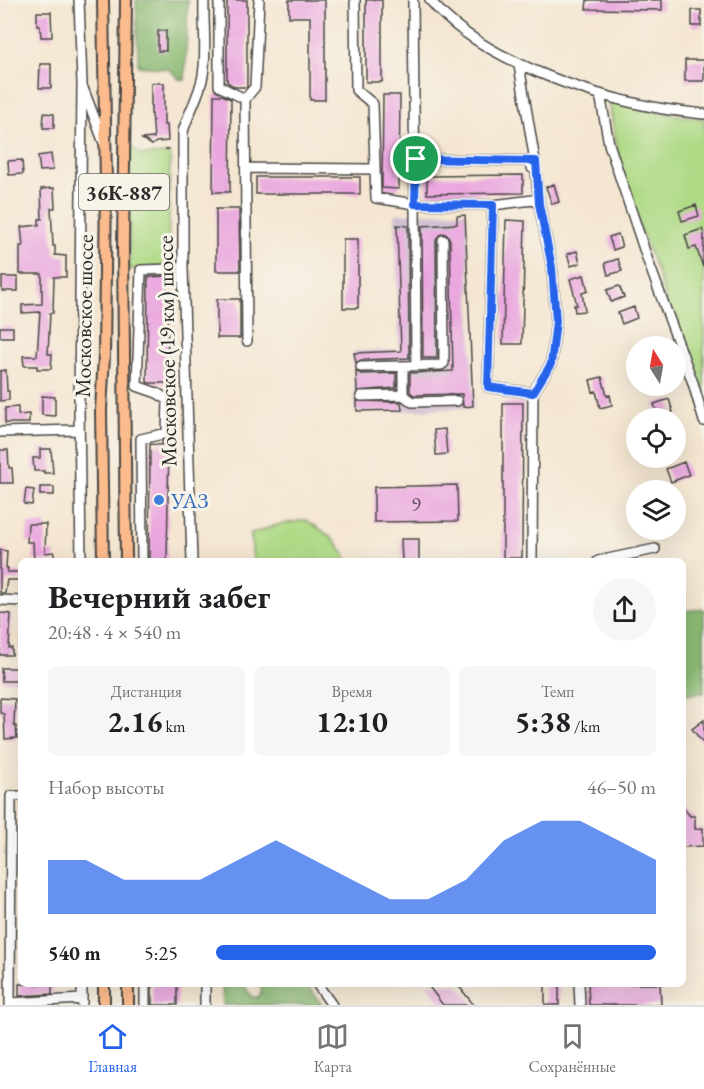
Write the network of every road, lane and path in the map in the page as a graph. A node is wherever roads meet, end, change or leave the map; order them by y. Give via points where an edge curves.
1 (79, 0) edge
2 (103, 0) edge
3 (126, 0) edge
4 (204, 0) edge
5 (219, 0) edge
6 (259, 0) edge
7 (355, 0) edge
8 (413, 0) edge
9 (430, 0) edge
10 (519, 65) junction
11 (82, 83) junction
12 (600, 93) junction
13 (245, 99) junction
14 (704, 114) edge
15 (104, 144) junction
16 (416, 159) junction
17 (534, 161) junction
18 (246, 168) junction
19 (375, 169) junction
20 (536, 202) junction
21 (415, 204) junction
22 (493, 205) junction
23 (443, 240) dead end
24 (171, 269) dead end
25 (247, 341) dead end
26 (123, 354) junction
27 (104, 357) junction
28 (416, 366) junction
29 (361, 367) dead end
30 (403, 367) junction
31 (103, 385) junction
32 (123, 385) junction
33 (533, 393) junction
34 (403, 395) junction
35 (361, 396) dead end
36 (188, 398) junction
37 (168, 400) junction
38 (457, 401) dead end
39 (704, 421) edge
40 (79, 430) junction
41 (0, 432) edge
42 (655, 549) dead end
43 (81, 558) edge
44 (103, 558) edge
45 (126, 558) edge
46 (142, 558) edge
47 (192, 558) edge
48 (532, 558) edge
49 (612, 558) edge
50 (0, 600) edge
51 (18, 601) edge
52 (18, 796) edge
53 (104, 987) edge
54 (128, 987) edge
55 (145, 987) edge
56 (205, 987) edge
57 (319, 987) edge
58 (579, 987) edge
59 (82, 1002) edge
60 (10, 1004) edge
61 (104, 1005) edge
62 (128, 1005) edge
63 (145, 1005) edge
64 (205, 1005) edge
65 (332, 1005) edge
66 (580, 1005) edge

1 - 11 street
2 - 15 main road, Московское шоссе / 36К-887
3 - 26 main road, Московское шоссе / 36К-887
4 - 36 street, Московское (19 км) шоссе via 203,75 183,132
5 - 13 street via 219,86
6 - 13 street via 255,87
7 - 19 street via 356,90 374,104
8 - 16 street
9 - 10 street via 471,37
10 - 12 street
10 - 17 street
11 - 15 street
11 - 40 street
12 - 14 street via 659,109
12 - 39 street via 615,164
13 - 18 street
15 - 27 main road, Московское шоссе / 36К-887
16 - 17 street
16 - 21 street
17 - 20 street
18 - 19 street
18 - 25 street
19 - 21 street via 376,198
20 - 22 street
20 - 33 street via 552,267 556,321 551,364
21 - 22 street
21 - 28 street
22 - 33 street via 488,387
23 - 28 street via 445,360 441,365
24 - 37 street via 141,270 137,386
26 - 27 main road via 114,363
26 - 32 main road, Московское шоссе / 36К-887
27 - 31 main road, Московское шоссе / 36К-887
28 - 30 street
29 - 30 street
30 - 34 street
31 - 32 main road via 115,376
31 - 44 main road, Московское шоссе / 36К-887
32 - 45 main road, Московское шоссе / 36К-887
33 - 48 street
34 - 35 street
34 - 38 street via 412,402
36 - 37 street
36 - 47 street, Московское (19 км) шоссе
37 - 46 street via 168,433 141,439
40 - 41 street
40 - 43 street
42 - 49 street
50 - 51 street
52 - 60 street via 12,796
53 - 61 main road
54 - 62 main road
55 - 63 street
56 - 64 street
57 - 65 street
58 - 66 street
59 - 60 street

